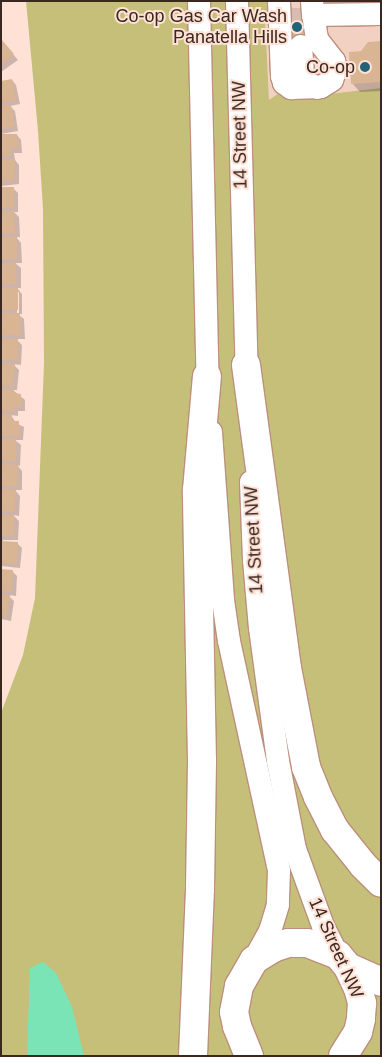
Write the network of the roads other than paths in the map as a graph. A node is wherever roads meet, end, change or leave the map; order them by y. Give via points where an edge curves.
1 (199, 1) edge
2 (237, 1) edge
3 (279, 1) edge
4 (306, 6) edge
5 (347, 8) edge
6 (377, 10) edge
7 (301, 46) tunnel mouth
8 (318, 88) junction
9 (246, 365) junction
10 (207, 376) junction
11 (381, 883) edge
12 (254, 960) junction
13 (343, 961) junction
14 (381, 982) edge
15 (193, 1056) edge
16 (250, 1056) edge
17 (343, 1056) edge

1 - 10 street, 14 Street NW
2 - 9 street, 14 Street NW
3 - 8 street via 284,84 292,88
4 - 5 street
4 - 8 street via 317,39 334,61 336,69 328,85
5 - 6 street
7 - 8 street via 302,77
9 - 11 main road via 287,668 306,766 335,830 362,865
9 - 13 street, 14 Street NW via 254,560 278,761 295,849 323,926
10 - 12 street, 14 Street NW via 223,600 278,871 278,905 270,931
10 - 15 main road via 197,490 202,761
12 - 13 main road via 288,943 307,943
12 - 16 main road, 14 Street NW via 239,986 234,1012
13 - 14 main road
13 - 17 main road, 14 Street NW via 358,988 362,1003 358,1032

